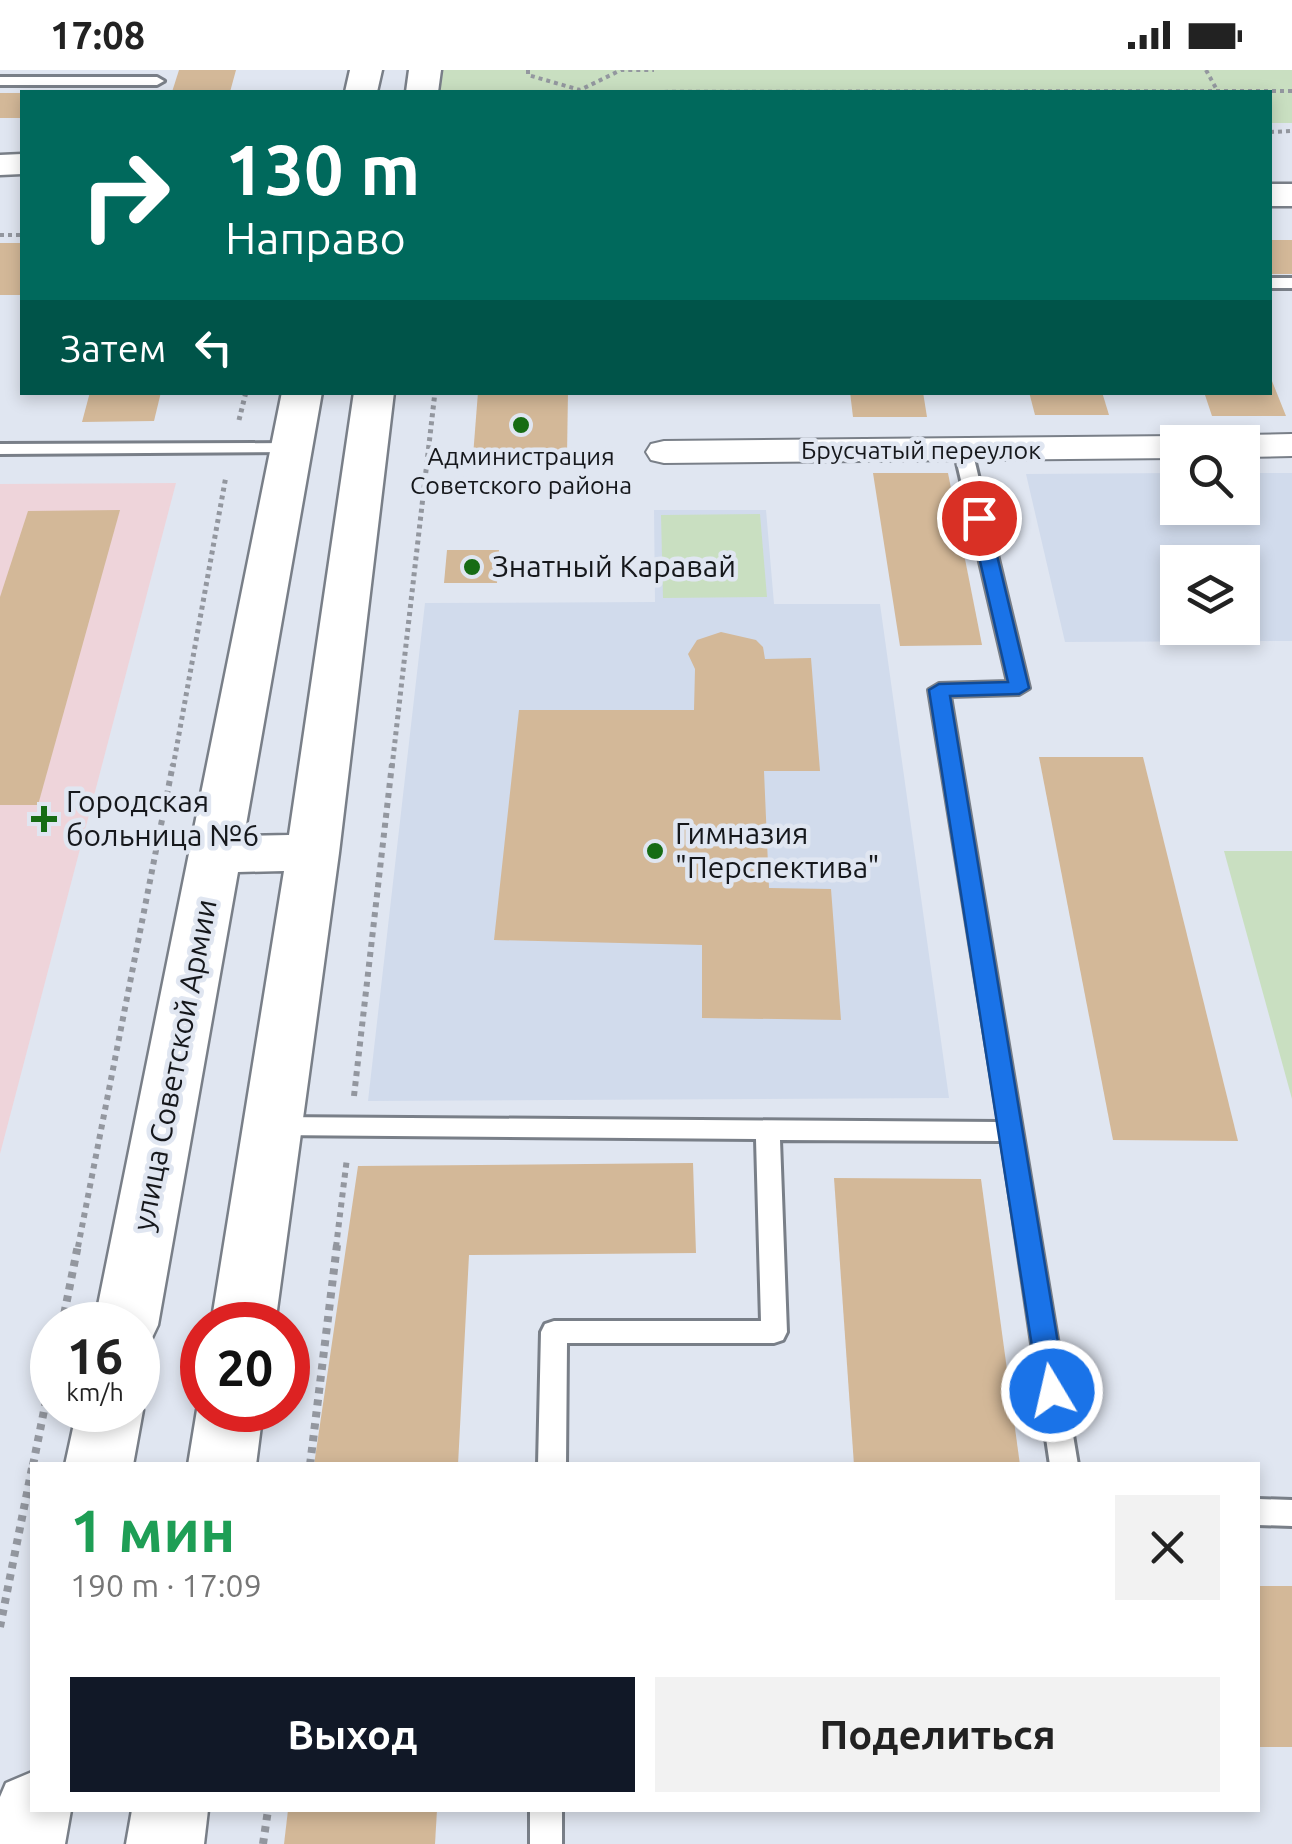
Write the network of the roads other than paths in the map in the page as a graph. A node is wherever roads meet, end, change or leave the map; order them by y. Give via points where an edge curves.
1 (0, 81) edge
2 (158, 81) edge
3 (301, 395) edge
4 (374, 395) edge
5 (1292, 445) edge
6 (1260, 446) edge
7 (1160, 447) edge
8 (291, 448) junction
9 (0, 449) edge
10 (963, 450) junction
11 (664, 452) dead end
12 (313, 853) junction
13 (214, 854) junction
14 (274, 1126) junction
15 (768, 1130) junction
16 (1013, 1132) junction
17 (130, 1302) edge
18 (247, 1302) edge
19 (106, 1432) edge
20 (227, 1432) edge
21 (100, 1462) edge
22 (222, 1462) edge
23 (552, 1462) edge
24 (1064, 1462) edge
25 (1260, 1512) edge
26 (1292, 1512) edge
27 (33, 1812) edge
28 (170, 1812) edge
29 (546, 1812) edge
30 (26, 1844) edge
31 (166, 1844) edge
32 (546, 1844) edge

1 - 2 lane
3 - 8 main road, улица Советской Армии
4 - 12 main road
5 - 6 street
7 - 10 street, Брусчатый переулок
8 - 9 lane
8 - 13 main road, улица Советской Армии
10 - 11 street, Брусчатый переулок
10 - 16 lane via 1019,688 939,690
12 - 13 main road
12 - 14 main road
13 - 17 main road, улица Советской Армии
14 - 15 lane
14 - 18 main road
15 - 16 lane
15 - 23 lane via 774,1332 554,1332
16 - 24 lane
19 - 21 main road
20 - 22 main road
25 - 26 lane
27 - 30 main road
28 - 31 main road
29 - 32 lane

